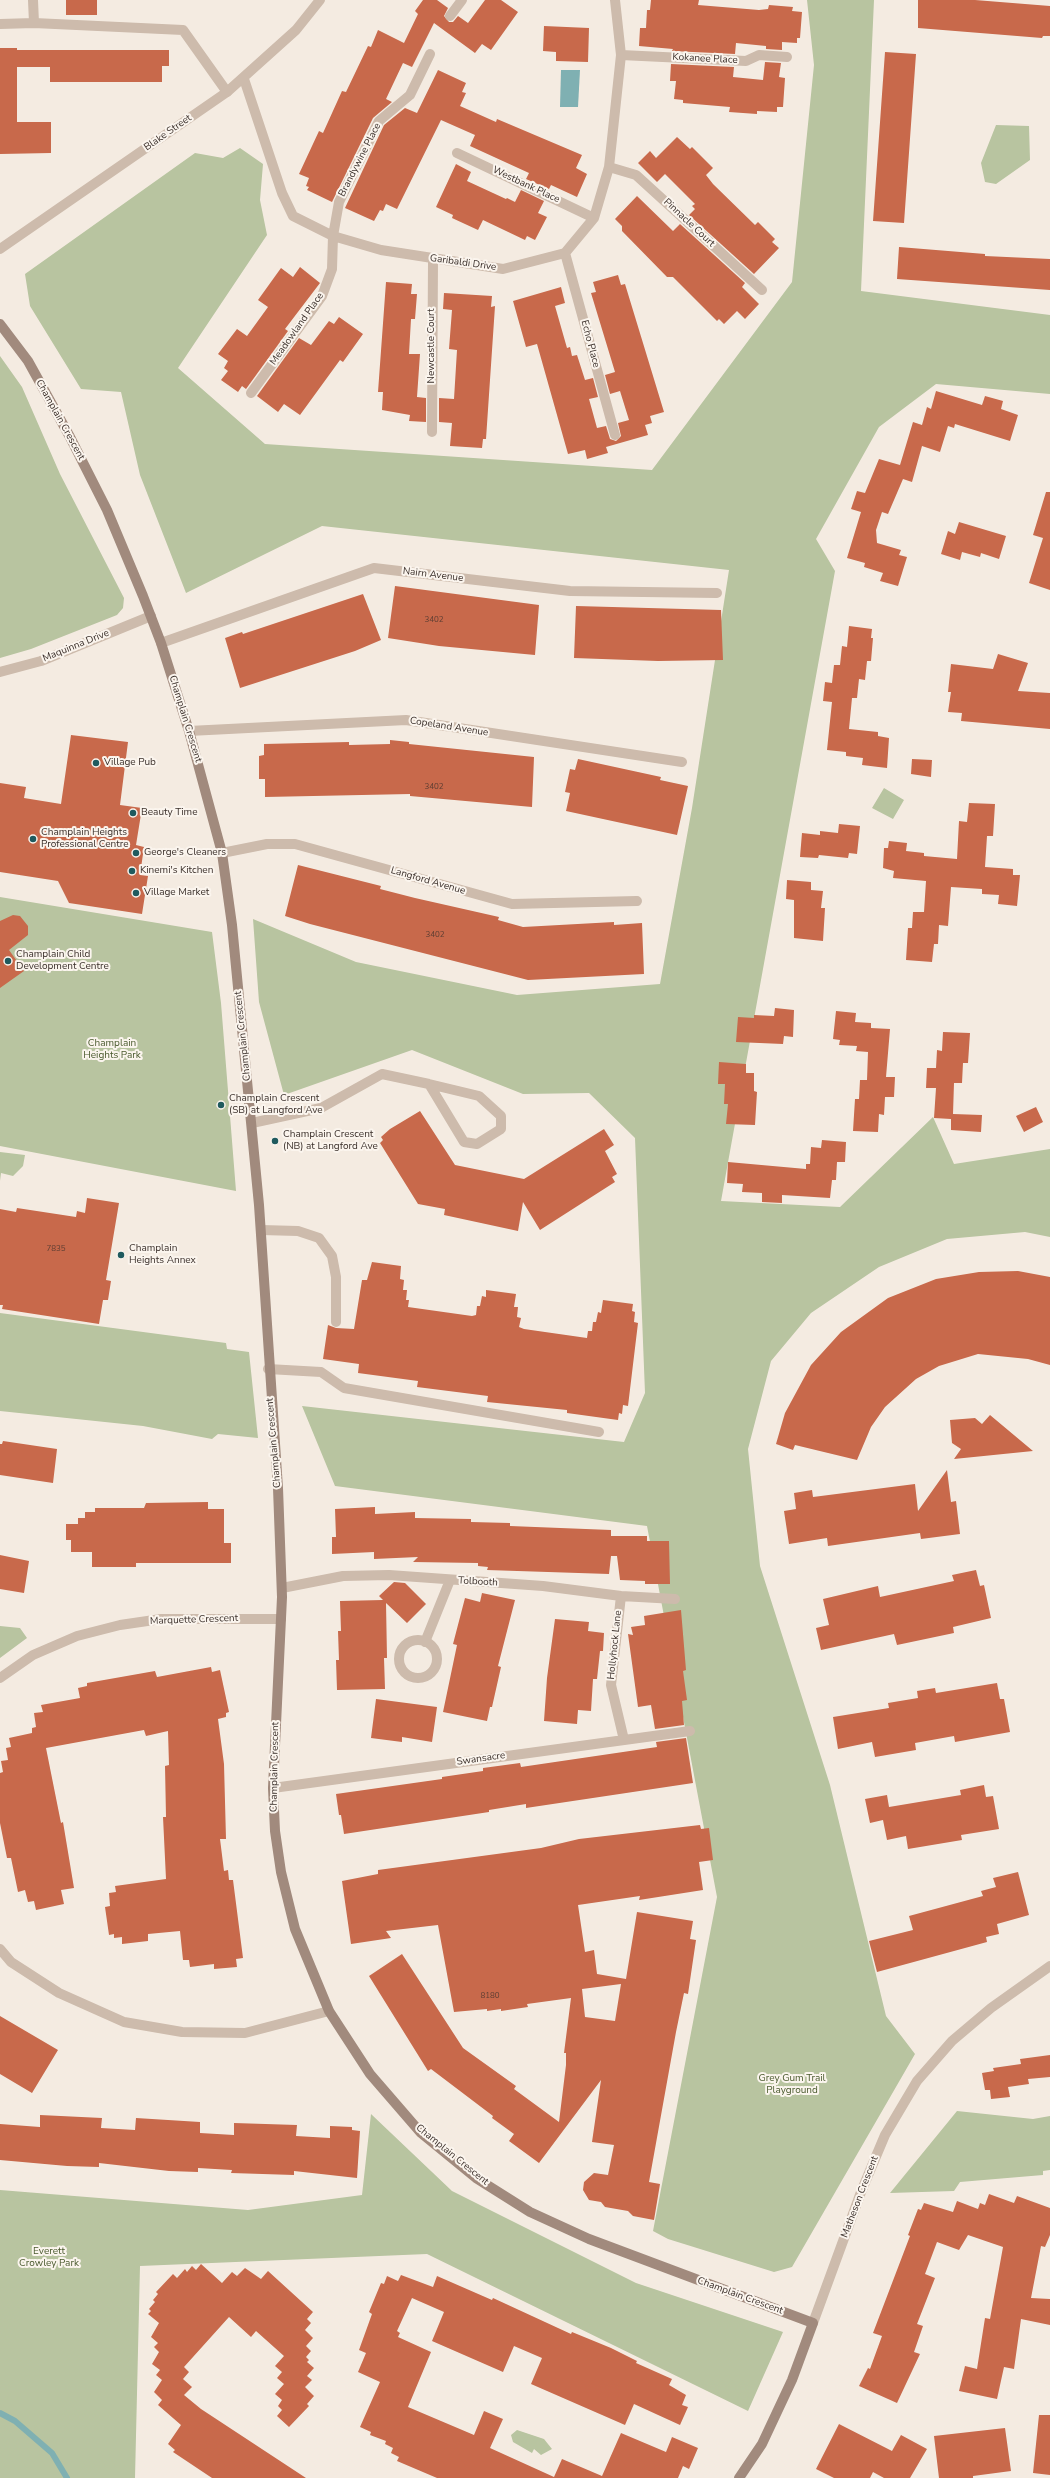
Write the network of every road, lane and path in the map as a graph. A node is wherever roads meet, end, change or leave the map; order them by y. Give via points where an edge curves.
1 (34, 0) edge
2 (320, 0) edge
3 (462, 0) edge
4 (615, 0) edge
5 (450, 16) dead end
6 (0, 24) edge
7 (34, 24) junction
8 (430, 54) dead end
9 (621, 54) junction
10 (787, 57) dead end
11 (244, 79) junction
12 (227, 92) junction
13 (457, 153) dead end
14 (609, 167) junction
15 (594, 218) junction
16 (333, 236) junction
17 (0, 249) edge
18 (565, 253) junction
19 (433, 260) junction
20 (762, 290) dead end
21 (0, 324) edge
22 (251, 393) dead end
23 (432, 432) dead end
24 (615, 435) dead end
25 (717, 593) dead end
26 (151, 616) junction
27 (161, 643) junction
28 (0, 672) edge
29 (189, 731) junction
30 (682, 762) dead end
31 (222, 853) junction
32 (637, 901) dead end
33 (429, 1084) junction
34 (252, 1123) junction
35 (261, 1230) junction
36 (336, 1322) dead end
37 (268, 1369) junction
38 (599, 1432) dead end
39 (450, 1580) junction
40 (282, 1588) junction
41 (620, 1596) junction
42 (675, 1599) dead end
43 (281, 1619) junction
44 (425, 1642) dead end
45 (0, 1678) edge
46 (690, 1731) dead end
47 (624, 1740) junction
48 (273, 1788) junction
49 (0, 1949) edge
50 (1050, 1966) edge
51 (329, 2011) junction
52 (813, 2323) junction
53 (739, 2478) edge

1 - 7 street
2 - 11 street, Blake Street via 296,30
3 - 5 street
4 - 9 street
6 - 7 street
7 - 12 street via 183,30
8 - 16 street, Brandywine Place via 410,95 379,121 339,202
9 - 10 street, Kokanee Place via 746,61 759,55
9 - 14 street
11 - 12 street, Blake Street
11 - 16 street, Garibaldi Drive via 282,193 293,216
12 - 17 street, Blake Street
13 - 15 street, Westbank Place
14 - 15 street
14 - 20 street, Pinnacle Court via 636,174
15 - 18 street
16 - 19 street, Garibaldi Drive via 381,250
16 - 22 street, Meadowland Place via 332,269 322,296
18 - 19 street, Garibaldi Drive via 503,269
18 - 24 street, Echo Place
19 - 23 street, Newcastle Court
21 - 26 street, Champlain Crescent via 28,361 78,451 107,510
25 - 27 street, Nairn Avenue via 570,591 374,568
26 - 27 street, Champlain Crescent
26 - 28 street, Maquinna Drive via 41,661
27 - 29 street, Champlain Crescent
29 - 30 street, Copeland Avenue via 406,720
29 - 31 street, Champlain Crescent
31 - 32 street, Langford Avenue via 267,844 295,844 512,904
31 - 34 street, Champlain Crescent via 229,897
33 - 33 street via 479,1096 500,1116 500,1129 477,1144 464,1142
33 - 34 street via 382,1074 321,1108
34 - 35 street, Champlain Crescent
35 - 36 street via 298,1231 319,1238 332,1256 336,1277
35 - 37 street, Champlain Crescent
37 - 38 street via 321,1372 344,1388
37 - 40 street, Champlain Crescent via 278,1488
39 - 40 street, Tolbooth via 389,1575 343,1576
39 - 41 street, Tolbooth via 543,1586
39 - 44 street
40 - 43 street, Champlain Crescent
41 - 42 street, Tolbooth
41 - 47 street, Hollyhock Lane via 611,1685
43 - 45 street, Marquette Crescent via 161,1619 120,1624 77,1636 33,1655
43 - 48 street, Champlain Crescent
46 - 47 street, Swansacre
47 - 48 street, Swansacre
48 - 51 street, Champlain Crescent via 275,1831 281,1872 295,1929
49 - 51 street via 12,1962 59,1993 124,2022 182,2032 245,2033
50 - 52 street, Matheson Crescent via 991,2008 952,2041 916,2081 885,2135 861,2192
51 - 52 street, Champlain Crescent via 370,2074 421,2133 483,2182 530,2212 589,2239
52 - 53 street, Matheson Crescent via 792,2380 769,2430

